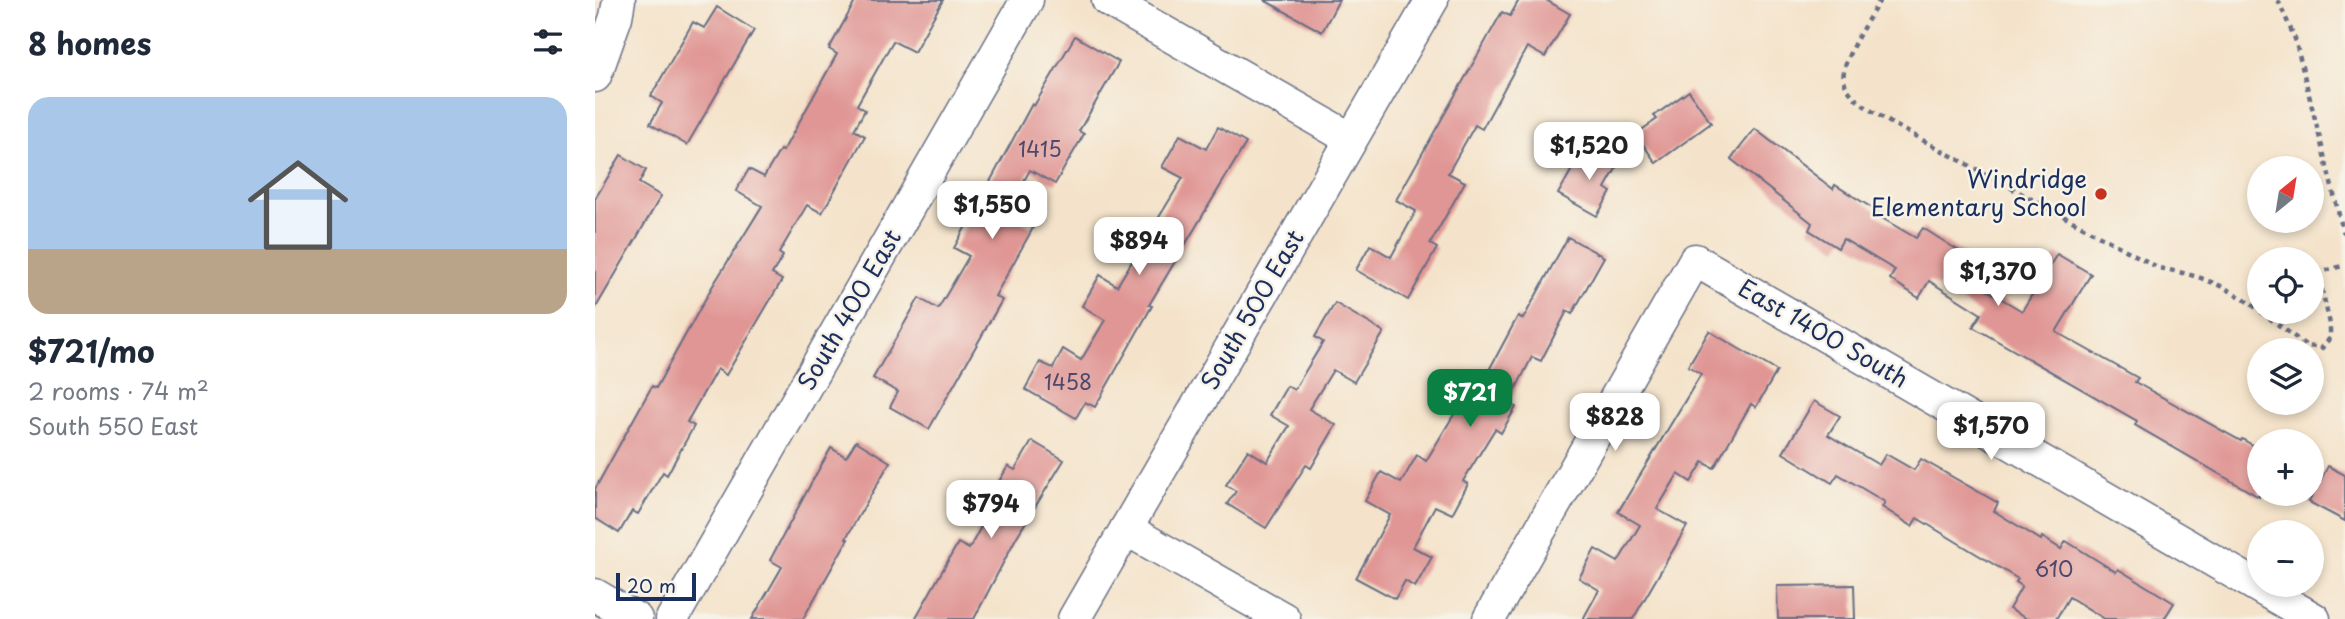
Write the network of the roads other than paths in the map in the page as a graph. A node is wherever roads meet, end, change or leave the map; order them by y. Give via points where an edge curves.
1 (619, 0) edge
2 (1027, 0) edge
3 (1108, 0) edge
4 (1432, 0) edge
5 (595, 76) edge
6 (1351, 139) junction
7 (1126, 529) junction
8 (595, 595) edge
9 (636, 619) edge
10 (672, 619) edge
11 (1074, 619) edge
12 (1284, 619) edge
13 (1489, 619) edge
14 (2314, 619) edge

1 - 5 street
2 - 10 street, South 400 East
3 - 6 street
4 - 6 street, South 500 East
6 - 7 street, South 500 East
7 - 11 street, South 500 East
7 - 12 street
8 - 9 street
13 - 14 street, East 1400 South via 1695,260

